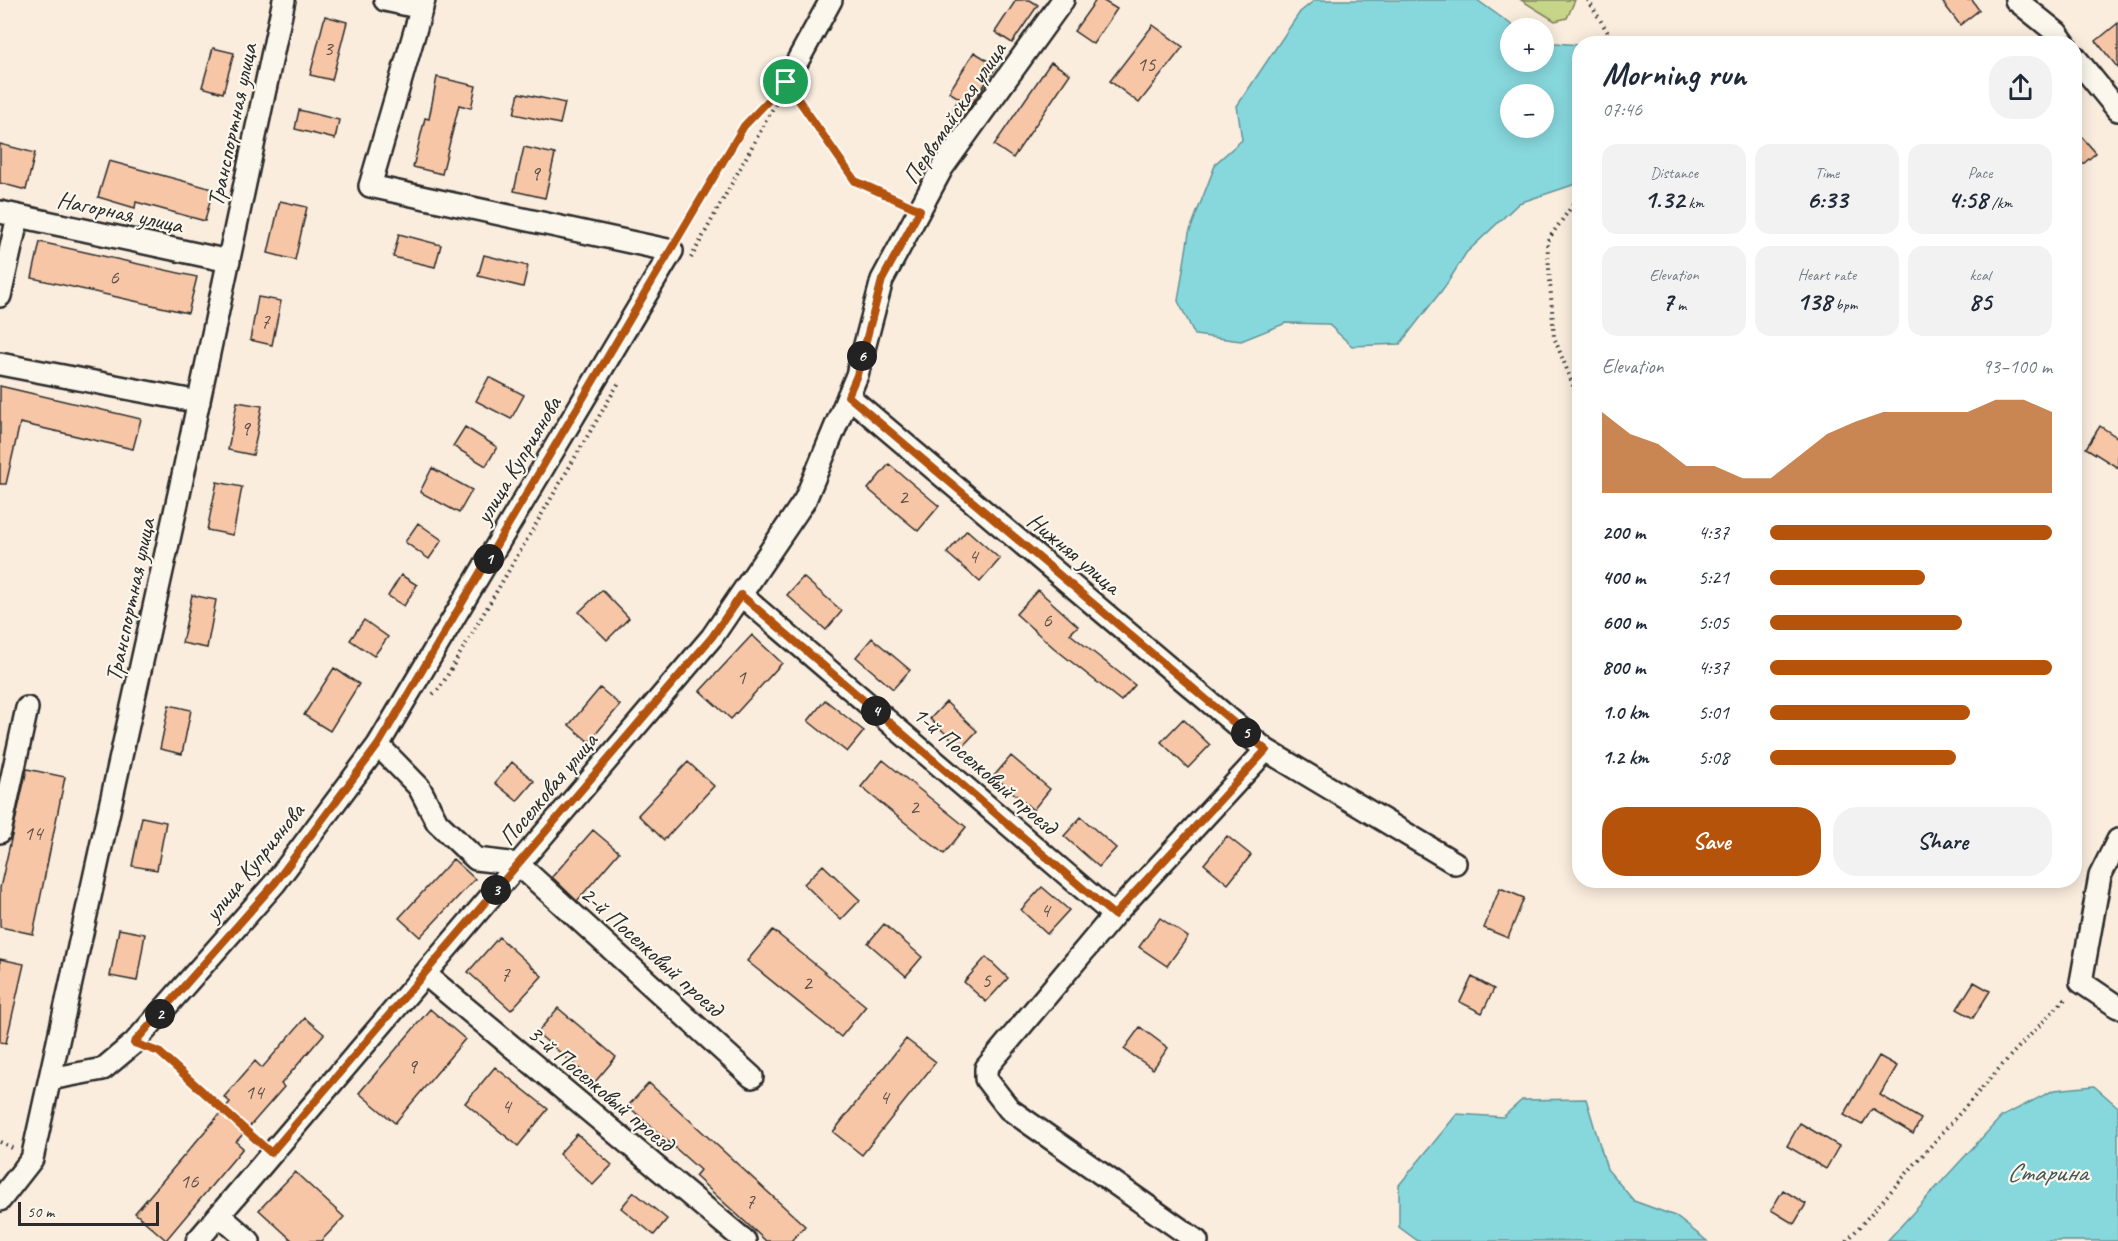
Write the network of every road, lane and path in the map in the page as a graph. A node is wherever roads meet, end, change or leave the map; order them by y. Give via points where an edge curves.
1 (284, 0) edge
2 (385, 0) edge
3 (831, 0) edge
4 (1063, 0) edge
5 (1588, 0) edge
6 (2016, 0) edge
7 (423, 4) edge
8 (1610, 36) edge
9 (2059, 36) edge
10 (2082, 66) edge
11 (786, 82) junction
12 (2118, 110) edge
13 (1572, 206) edge
14 (920, 210) junction
15 (9, 214) edge
16 (672, 251) junction
17 (229, 261) junction
18 (0, 296) edge
19 (0, 364) edge
20 (1572, 383) edge
21 (848, 396) junction
22 (199, 402) junction
23 (741, 595) junction
24 (27, 708) dead end
25 (378, 745) junction
26 (1266, 750) junction
27 (0, 832) edge
28 (2118, 840) edge
29 (1455, 863) dead end
30 (518, 864) junction
31 (1114, 915) junction
32 (425, 974) junction
33 (2081, 982) junction
34 (2118, 1007) edge
35 (134, 1043) junction
36 (752, 1077) dead end
37 (50, 1079) junction
38 (271, 1153) junction
39 (0, 1200) edge
40 (219, 1215) junction
41 (197, 1241) edge
42 (249, 1241) edge
43 (745, 1241) edge
44 (1197, 1241) edge
45 (1847, 1241) edge

1 - 17 street, Транспортная улица
2 - 7 street
3 - 11 street
4 - 14 street, Первомайская улица via 942,168
5 - 8 path
6 - 9 street
7 - 16 street via 370,186
10 - 12 street
11 - 14 path via 855,181
11 - 16 path via 744,126
13 - 20 path via 1547,241 1554,337
14 - 21 street, Первомайская улица via 882,280
15 - 17 street, Нагорная улица
15 - 18 street
16 - 25 street, улица Куприянова
17 - 22 street, Транспортная улица
19 - 22 street
21 - 23 street, Поселковая улица via 805,500
21 - 26 street, Нижняя улица
22 - 37 street, Транспортная улица
23 - 30 street, Поселковая улица via 712,637
23 - 31 street, 1-й Поселковый проезд
24 - 27 street
25 - 30 street via 419,787 437,822 476,859
25 - 35 street, улица Куприянова via 275,883
26 - 29 street, Нижняя улица
26 - 31 street
28 - 33 street via 2100,876
30 - 32 street, Поселковая улица
30 - 36 street, 2-й Поселковый проезд
31 - 44 street via 987,1068 986,1079 1009,1108
32 - 38 street, Поселковая улица
32 - 43 street, 3-й Поселковый проезд
33 - 34 street
33 - 45 path
35 - 37 street, улица Куприянова via 103,1069
35 - 38 path via 159,1052
37 - 39 street, Транспортная улица via 32,1159
38 - 40 street, Поселковая улица
40 - 41 street, Поселковая улица
40 - 42 street

